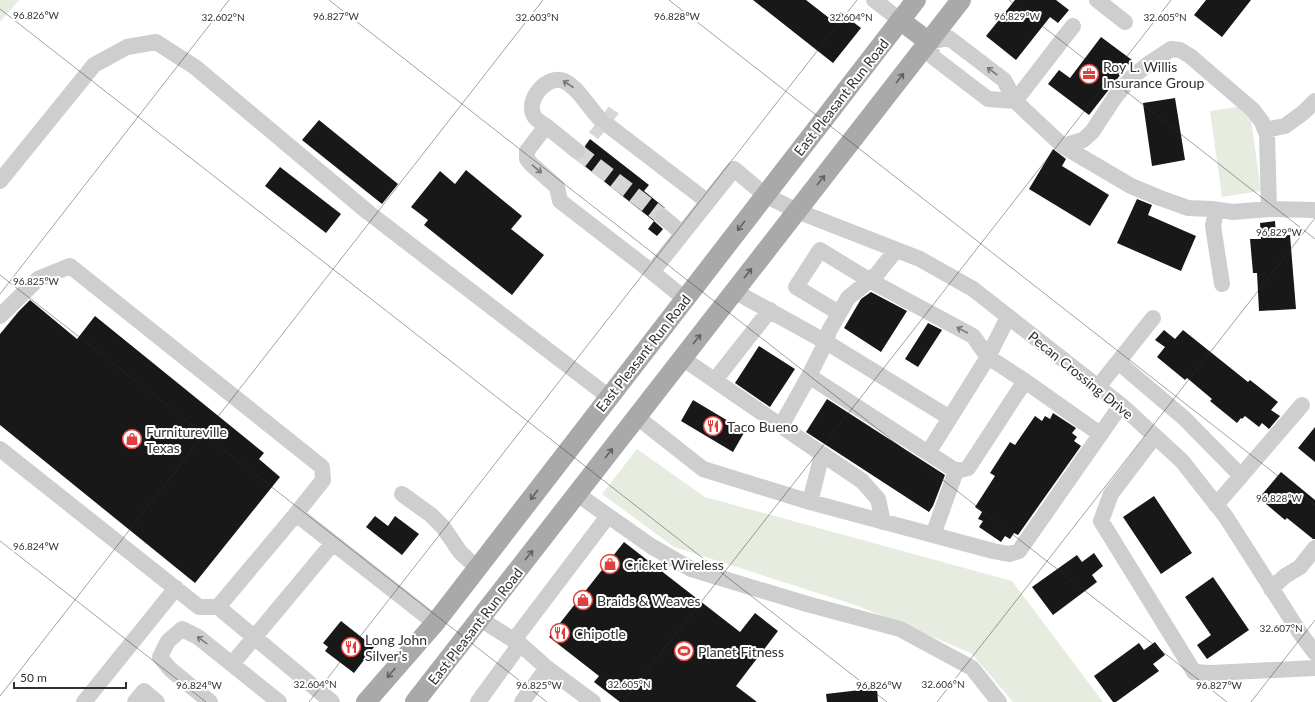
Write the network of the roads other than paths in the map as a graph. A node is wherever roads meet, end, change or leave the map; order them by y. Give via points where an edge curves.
1 (874, 0) edge
2 (916, 0) edge
3 (961, 0) edge
4 (1097, 0) edge
5 (900, 20) junction
6 (1125, 22) dead end
7 (1073, 26) dead end
8 (929, 42) junction
9 (1315, 100) edge
10 (1015, 102) junction
11 (546, 126) junction
12 (1265, 130) junction
13 (1064, 146) junction
14 (577, 151) tunnel mouth
15 (0, 181) edge
16 (765, 195) junction
17 (708, 202) junction
18 (1269, 209) junction
19 (797, 210) junction
20 (1216, 210) junction
21 (1315, 210) edge
22 (662, 217) tunnel mouth
23 (682, 233) junction
24 (896, 250) junction
25 (652, 272) junction
26 (869, 280) junction
27 (1222, 284) dead end
28 (734, 291) junction
29 (686, 299) junction
30 (770, 310) junction
31 (839, 313) junction
32 (0, 316) edge
33 (1008, 317) junction
34 (1152, 318) dead end
35 (826, 342) junction
36 (988, 357) junction
37 (682, 358) junction
38 (1118, 362) junction
39 (809, 376) junction
40 (715, 380) junction
41 (1025, 381) junction
42 (1098, 387) junction
43 (609, 397) junction
44 (1121, 405) junction
45 (1302, 405) dead end
46 (637, 417) junction
47 (950, 418) junction
48 (781, 426) junction
49 (1100, 434) junction
50 (1155, 436) junction
51 (0, 449) edge
52 (822, 454) junction
53 (928, 454) junction
54 (956, 471) junction
55 (550, 474) junction
56 (1241, 476) junction
57 (402, 494) dead end
58 (577, 494) junction
59 (810, 502) junction
60 (1216, 505) junction
61 (296, 514) junction
62 (608, 516) junction
63 (883, 522) junction
64 (933, 535) junction
65 (333, 543) junction
66 (1315, 548) edge
67 (477, 568) junction
68 (176, 588) junction
69 (1271, 589) junction
70 (453, 599) junction
71 (218, 607) junction
72 (480, 619) junction
73 (435, 623) junction
74 (254, 637) junction
75 (517, 642) junction
76 (1315, 653) edge
77 (232, 664) junction
78 (547, 668) junction
79 (1315, 668) edge
80 (84, 702) edge
81 (135, 702) edge
82 (157, 702) edge
83 (210, 702) edge
84 (279, 702) edge
85 (332, 702) edge
86 (366, 702) edge
87 (415, 702) edge
88 (478, 702) edge
89 (522, 702) edge
90 (592, 702) edge
91 (1000, 702) edge

1 - 5 street
2 - 5 main road, East Pleasant Run Road
3 - 8 main road, East Pleasant Run Road
4 - 6 street
5 - 8 main road
5 - 16 main road, East Pleasant Run Road
7 - 10 street
8 - 10 street via 933,57 988,98
10 -> 8 street via 1004,80 949,38
19 -> 8 main road, East Pleasant Run Road
9 - 12 street via 1285,126
10 - 13 street
11 - 14 street
17 -> 11 street via 605,123 571,85 562,80 554,80 544,85 531,107 534,116
11 -> 25 street via 527,152 527,159 556,187 560,201
12 - 13 street via 1253,110 1190,56 1180,50 1170,50 1131,78 1092,132 1083,140
12 - 18 street
13 - 20 street via 1131,186 1188,208
15 - 43 street via 94,66 126,47 156,42 195,67 369,213
16 - 17 street, Pecan Crossing Drive via 734,170
16 - 19 street, Pecan Crossing Drive
16 -> 29 main road, East Pleasant Run Road
17 - 23 street
18 - 20 street via 1233,212
18 - 21 street
19 - 24 street, Pecan Crossing Drive
28 -> 19 main road, East Pleasant Run Road
20 - 27 street via 1213,226
22 - 23 street
23 - 25 street
24 - 26 street
24 - 33 street, Pecan Crossing Drive via 920,259 973,289
25 - 29 street
26 - 31 street via 848,298
26 - 31 street via 820,250 796,286
36 -> 26 street via 973,336
28 - 30 street
37 -> 28 main road, East Pleasant Run Road
29 - 43 main road, East Pleasant Run Road
30 - 35 street
30 - 40 street
31 - 35 street
32 - 61 street via 38,279 70,266 322,466 323,480
33 - 36 street
33 - 42 street, Pecan Crossing Drive
34 - 38 street
35 - 39 street
35 - 47 street
36 - 41 street
36 - 47 street
37 - 40 street
37 - 46 main road, East Pleasant Run Road
38 - 42 street
38 - 56 street via 1184,418
39 - 48 street
39 - 53 street
40 - 48 street
41 - 49 street
41 - 54 street via 968,468
42 - 44 street, Pecan Crossing Drive
43 - 46 main road
43 - 55 main road, East Pleasant Run Road
44 - 49 street
44 - 50 street, Pecan Crossing Drive
45 - 56 street
58 -> 46 main road, East Pleasant Run Road
46 - 59 street via 703,469
47 - 53 street
48 - 52 street
49 - 64 street via 1018,551 1009,554 993,551
50 - 60 street, Pecan Crossing Drive via 1182,461
50 - 79 street via 1111,494 1102,521 1194,672
51 - 68 street
52 - 59 street
52 - 63 street via 862,481 878,499
53 - 54 street
54 - 64 street
55 - 58 main road
55 -> 67 main road, East Pleasant Run Road
56 - 60 street
57 - 67 street via 431,515 443,527 460,552
58 - 62 street
72 -> 58 main road, East Pleasant Run Road
59 - 63 street
60 - 69 street, Pecan Crossing Drive
61 - 65 street
61 - 71 street
62 - 75 street
62 - 91 street via 651,546 691,569 900,630 972,668
63 - 64 street
65 - 73 street
65 - 74 street
66 - 69 street via 1300,567
67 - 70 main road, East Pleasant Run Road
68 - 71 street via 199,607
68 - 80 street
69 - 76 street, Pecan Crossing Drive
70 - 72 main road
70 - 73 main road, East Pleasant Run Road
71 - 74 street
72 - 75 street
72 - 87 main road, East Pleasant Run Road
73 -> 86 main road, East Pleasant Run Road
74 - 77 street
74 - 85 street
75 - 78 street
75 - 88 street
77 -> 83 street via 198,637 182,629 168,641 160,657 170,669
77 - 84 street
78 - 89 street
78 - 90 street
81 - 82 street via 144,691

